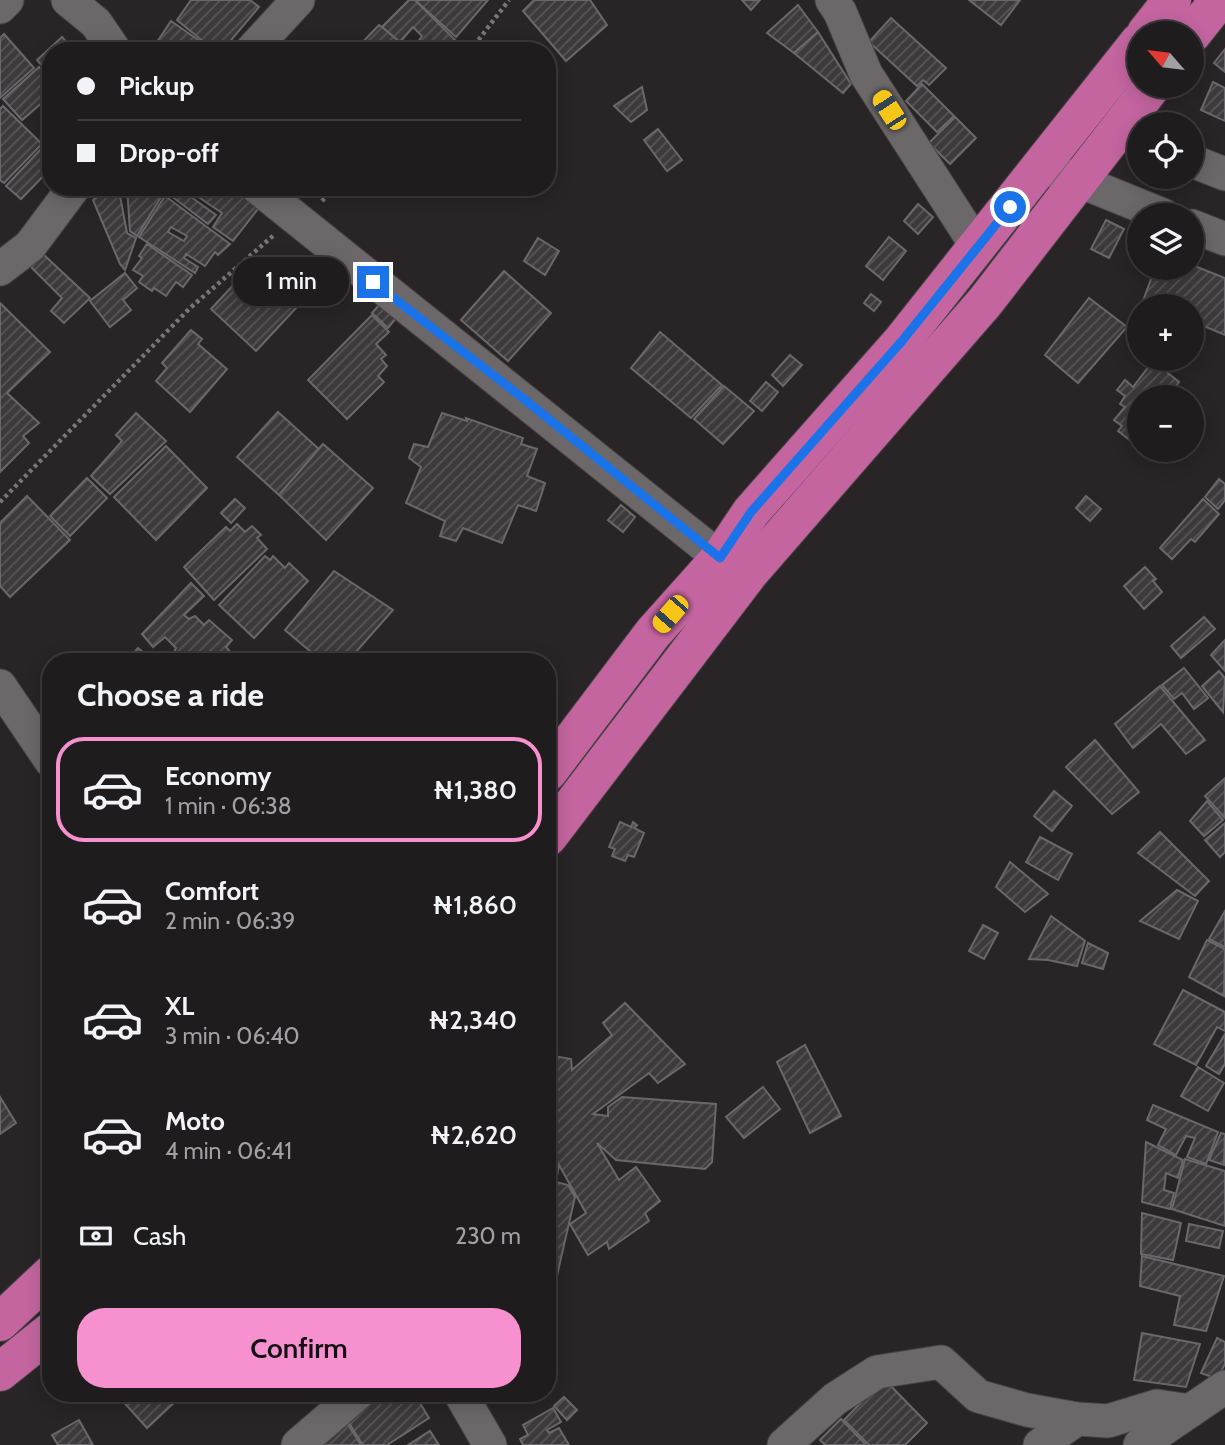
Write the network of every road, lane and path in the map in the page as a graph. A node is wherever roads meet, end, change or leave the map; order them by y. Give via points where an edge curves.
1 (7, 0) edge
2 (68, 0) edge
3 (299, 0) edge
4 (509, 0) edge
5 (832, 0) edge
6 (1172, 0) edge
7 (1219, 0) edge
8 (0, 6) edge
9 (1155, 21) edge
10 (1202, 21) edge
11 (109, 42) edge
12 (259, 42) edge
13 (477, 42) edge
14 (1127, 57) edge
15 (1079, 117) junction
16 (1127, 136) edge
17 (1127, 137) edge
18 (1042, 166) junction
19 (1204, 166) edge
20 (1225, 174) edge
21 (1078, 182) junction
22 (67, 196) edge
23 (269, 196) edge
24 (1133, 203) edge
25 (302, 221) junction
26 (1204, 231) edge
27 (1225, 239) edge
28 (978, 248) junction
29 (0, 269) edge
30 (0, 502) edge
31 (720, 558) junction
32 (0, 686) edge
33 (42, 748) edge
34 (556, 761) edge
35 (556, 827) edge
36 (42, 1282) edge
37 (0, 1322) edge
38 (42, 1338) edge
39 (0, 1372) edge
40 (1225, 1387) edge
41 (348, 1402) edge
42 (465, 1402) edge
43 (1190, 1411) junction
44 (1077, 1419) junction
45 (298, 1445) edge
46 (490, 1445) edge
47 (783, 1445) edge
48 (1040, 1445) edge
49 (1140, 1445) edge

1 - 8 street
2 - 11 street via 96,23
3 - 12 street
4 - 13 path
5 - 28 street via 866,74
6 - 9 highway
7 - 10 highway
14 - 15 highway
15 - 16 street
15 - 18 highway
17 - 21 highway
18 - 21 street
18 - 28 highway
19 - 20 street
21 - 24 street
21 - 35 highway via 985,302 750,572
22 - 29 street via 30,246
23 - 25 street
25 - 30 path via 290,221 189,309
25 - 31 street
26 - 27 street
28 - 31 highway via 751,512
31 - 34 highway via 653,633
32 - 33 street
36 - 37 highway
38 - 39 highway
40 - 43 street
41 - 45 street
42 - 46 street
43 - 44 street via 1157,1406 1108,1421
43 - 49 street
44 - 47 street via 978,1396 941,1362 877,1372 835,1399
44 - 48 street

